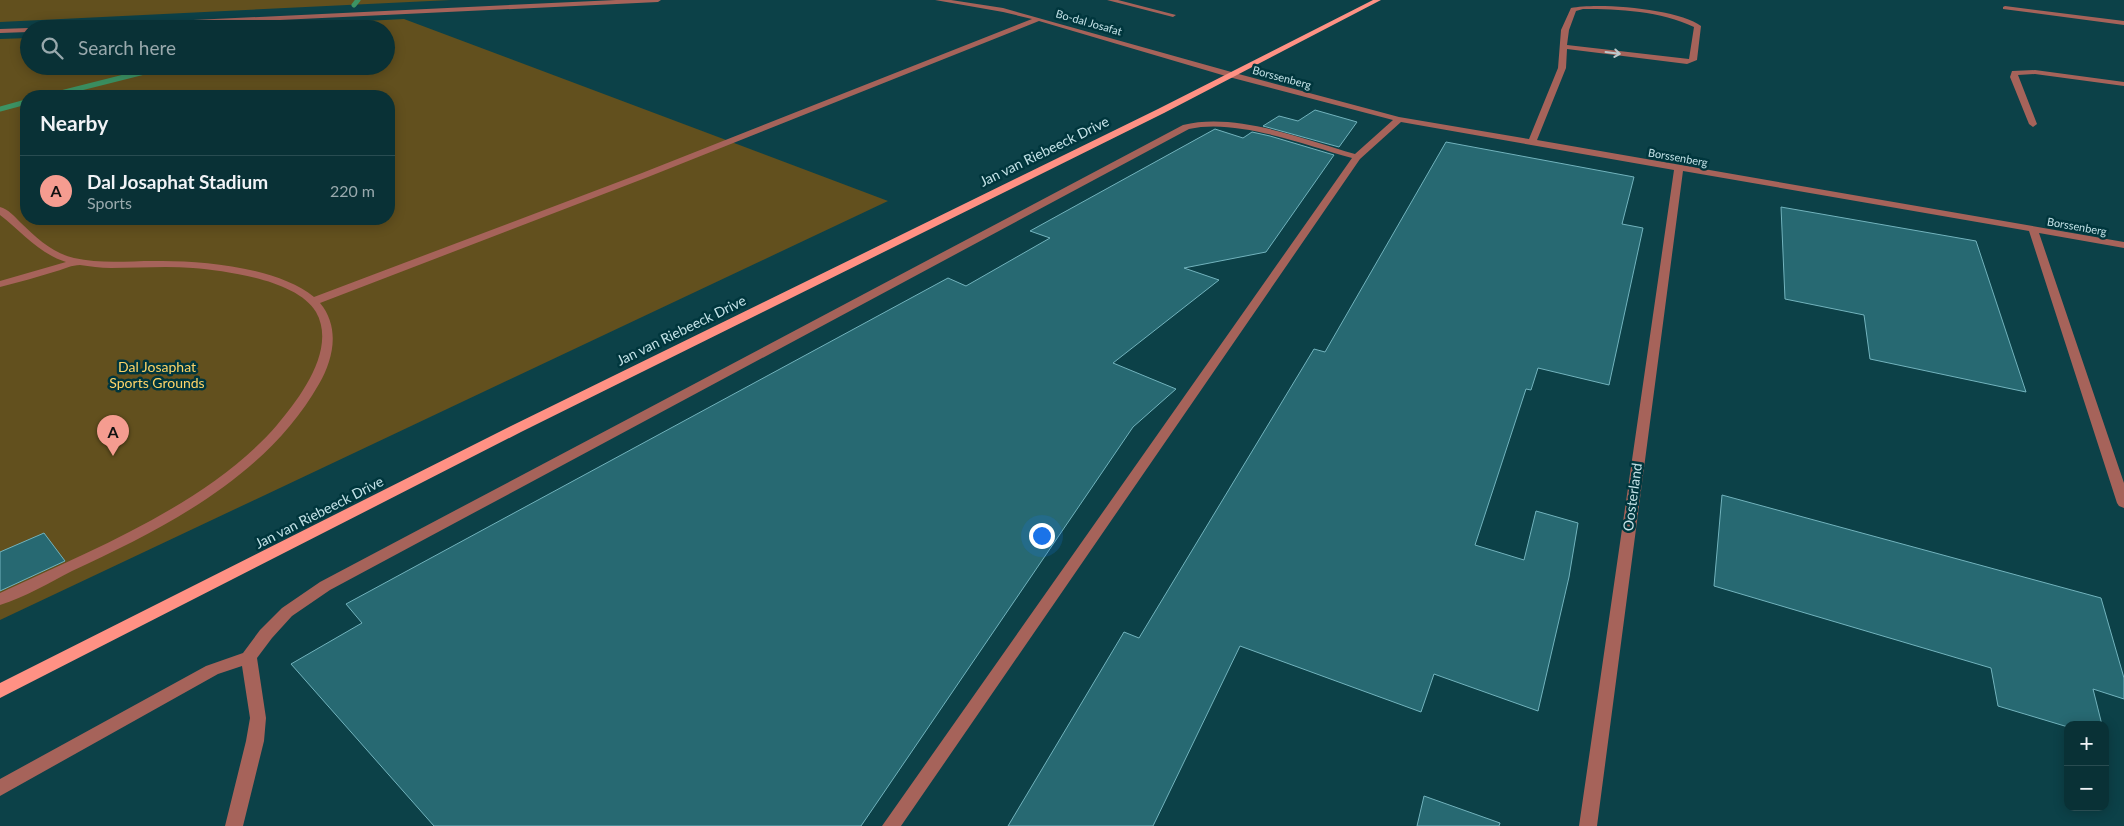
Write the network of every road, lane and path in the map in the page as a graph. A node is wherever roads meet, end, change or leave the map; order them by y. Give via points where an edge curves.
1 (658, 0) edge
2 (938, 0) edge
3 (1110, 0) edge
4 (1378, 0) edge
5 (2005, 8) dead end
6 (1173, 15) dead end
7 (1039, 19) junction
8 (236, 20) edge
9 (2124, 23) edge
10 (20, 30) edge
11 (0, 31) edge
12 (1564, 47) junction
13 (1232, 75) junction
14 (2124, 84) edge
15 (1399, 119) junction
16 (2033, 124) dead end
17 (1532, 143) junction
18 (1357, 157) junction
19 (1680, 169) junction
20 (0, 210) edge
21 (2033, 229) junction
22 (2124, 245) edge
23 (78, 262) junction
24 (0, 284) edge
25 (314, 301) junction
26 (2124, 503) edge
27 (0, 600) edge
28 (249, 656) junction
29 (0, 691) edge
30 (0, 788) edge
31 (234, 826) edge
32 (891, 826) edge
33 (1588, 826) edge

1 - 8 street
2 - 7 street, Bo-dal Josafat
3 - 6 street
4 - 13 main road, Jan van Riebeeck Drive
5 - 9 street
7 - 13 street, Bo-dal Josafat
7 - 25 street via 653,172
10 - 11 street
12 -> 12 street via 1666,60 1693,60 1698,26 1642,12 1586,6 1573,9
12 - 17 street via 1562,68
13 - 15 street, Borssenberg
13 - 29 main road, Jan van Riebeeck Drive via 507,434
14 - 16 street via 2035,72 2015,73
15 - 17 street, Borssenberg
15 - 18 street
17 - 19 street, Borssenberg
18 - 28 street via 1241,126 1212,122 1186,127 325,586 287,612
18 - 32 street
19 - 21 street, Borssenberg
19 - 33 street, Oosterland
20 - 23 street via 57,256
21 - 22 street, Borssenberg
21 - 26 street
23 - 24 street
23 - 25 street via 225,269 275,281
25 - 27 street via 329,329 321,370 301,403 251,457 165,518
28 - 30 street via 212,670
28 - 31 street via 258,718 256,741

